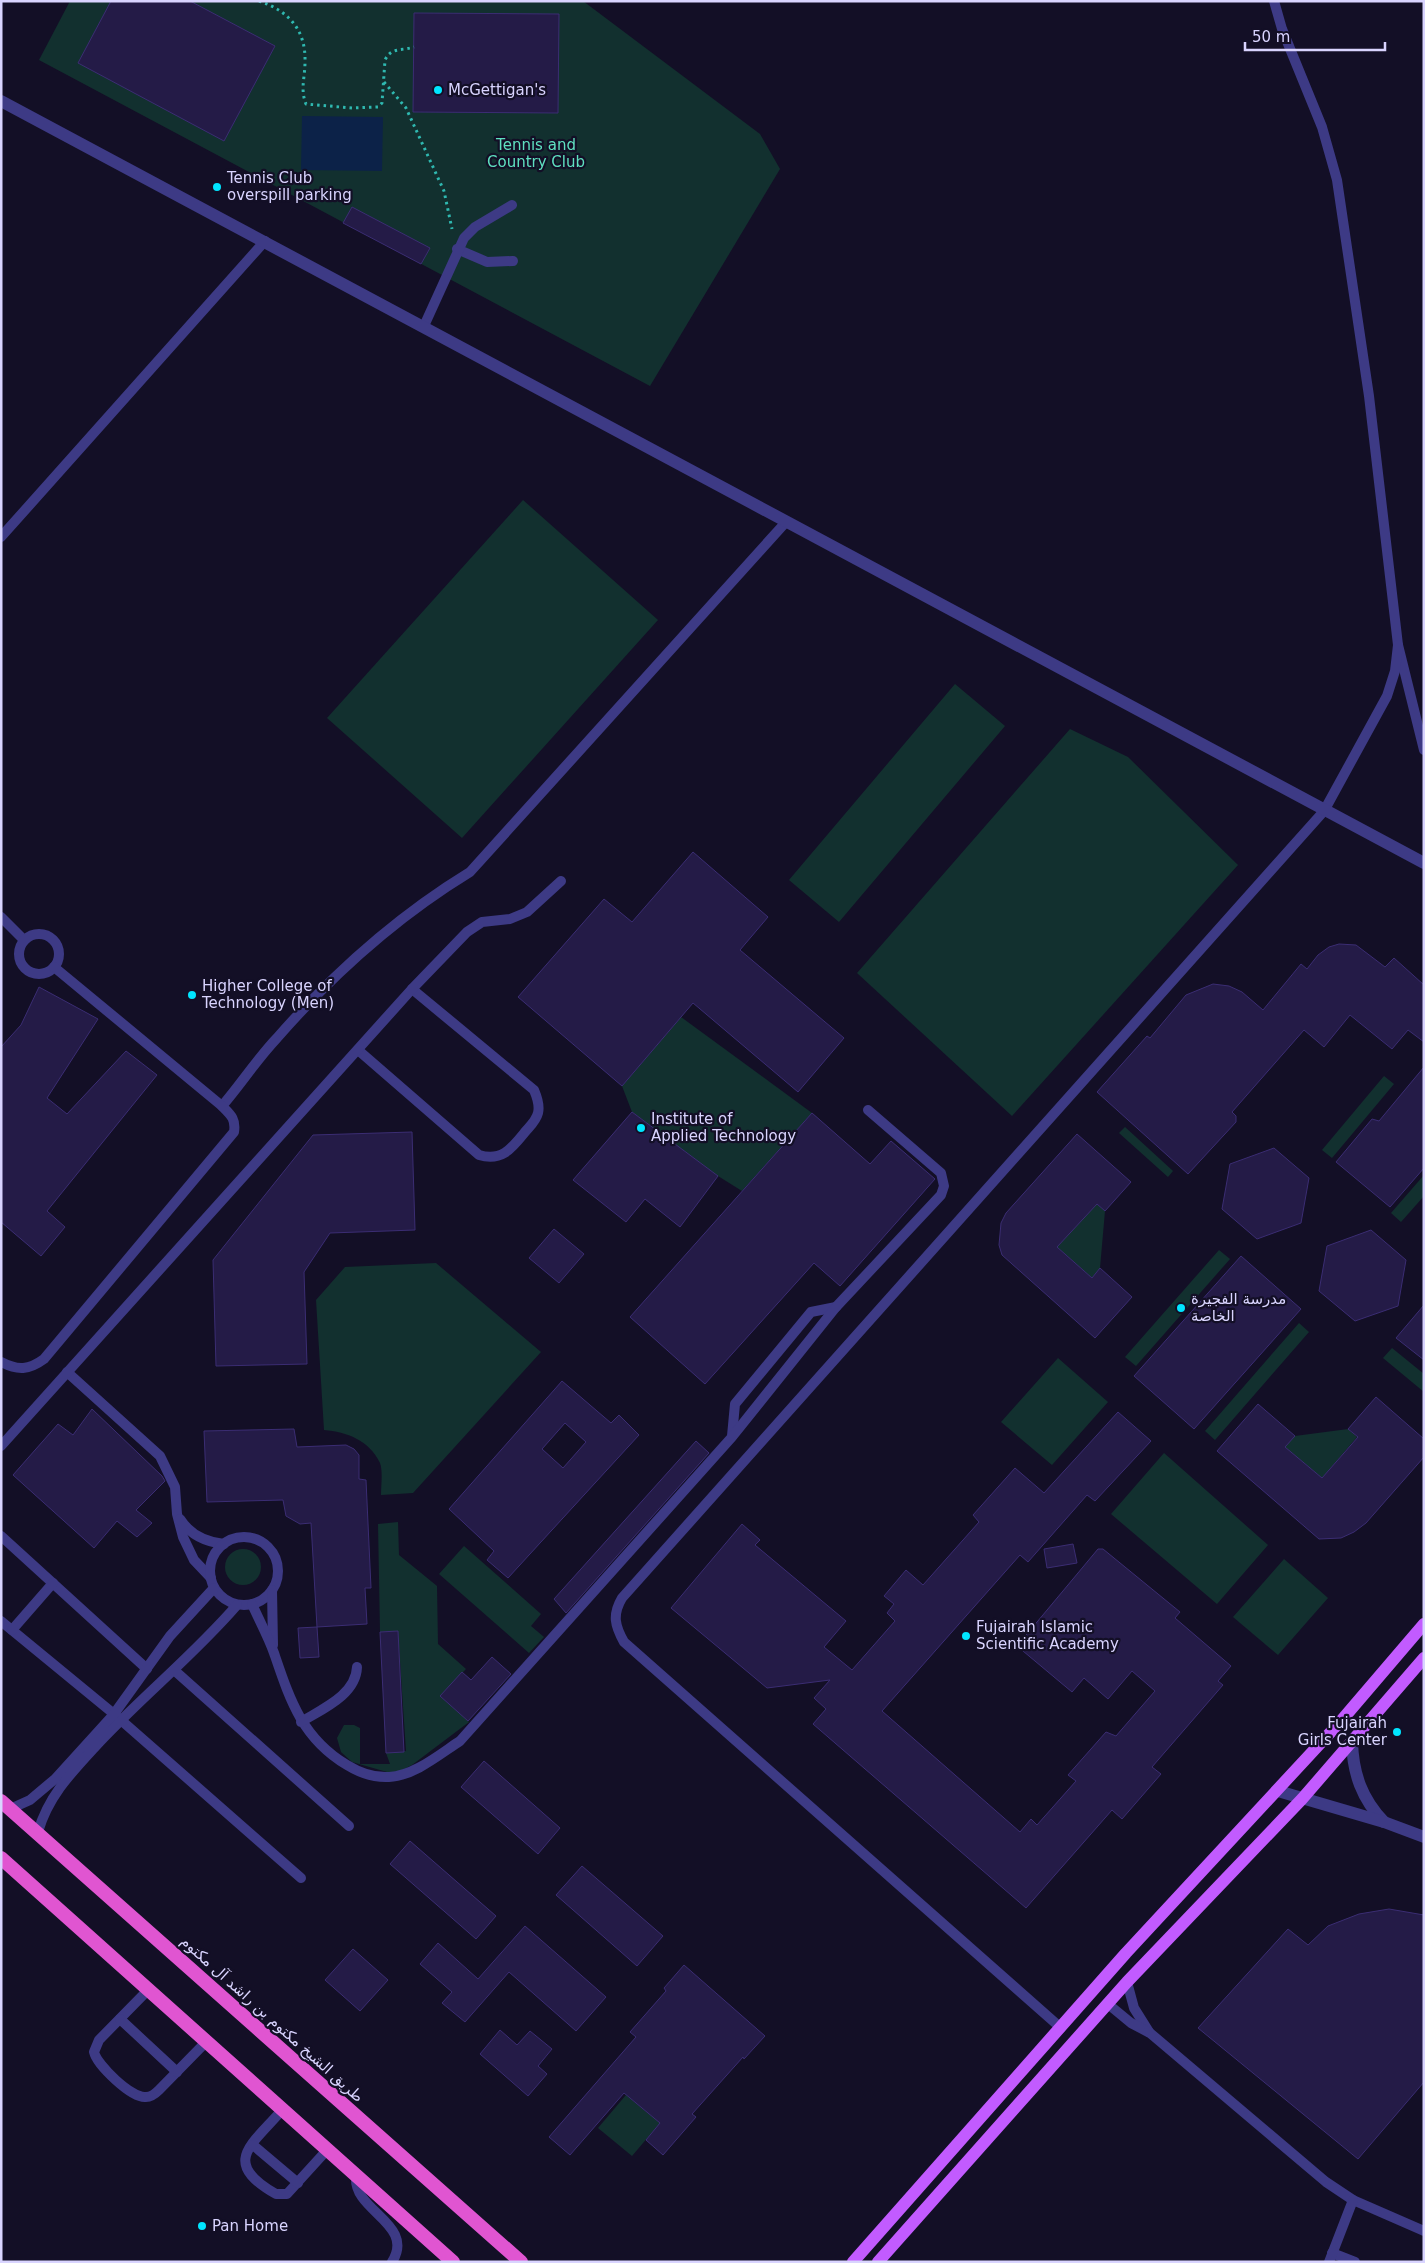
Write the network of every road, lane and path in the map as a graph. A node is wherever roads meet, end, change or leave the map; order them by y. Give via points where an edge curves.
1 (259, 1) edge
2 (1274, 1) edge
3 (414, 47) dead end
4 (384, 82) junction
5 (1, 101) edge
6 (512, 205) dead end
7 (452, 229) dead end
8 (265, 241) junction
9 (457, 249) junction
10 (513, 261) dead end
11 (424, 326) junction
12 (786, 522) junction
13 (1, 537) edge
14 (1398, 645) junction
15 (1424, 750) edge
16 (1324, 811) junction
17 (1424, 863) edge
18 (561, 881) dead end
19 (1, 917) edge
20 (24, 940) junction
21 (54, 967) junction
22 (412, 989) junction
23 (358, 1050) junction
24 (222, 1106) junction
25 (868, 1110) dead end
26 (836, 1307) junction
27 (1, 1362) edge
28 (68, 1372) junction
29 (732, 1437) junction
30 (1, 1446) edge
31 (177, 1514) junction
32 (1, 1536) edge
33 (224, 1544) junction
34 (211, 1578) junction
35 (53, 1583) junction
36 (214, 1588) junction
37 (272, 1590) junction
38 (252, 1604) junction
39 (237, 1605) junction
40 (1, 1621) edge
41 (1424, 1624) edge
42 (12, 1630) junction
43 (273, 1651) junction
44 (1424, 1658) edge
45 (357, 1667) dead end
46 (147, 1669) junction
47 (174, 1670) junction
48 (117, 1717) junction
49 (301, 1722) junction
50 (1352, 1742) junction
51 (1278, 1790) junction
52 (1302, 1799) junction
53 (6, 1805) edge
54 (1384, 1822) junction
55 (349, 1826) dead end
56 (38, 1832) junction
57 (1424, 1837) edge
58 (1, 1858) edge
59 (301, 1878) dead end
60 (1127, 1982) junction
61 (148, 1990) junction
62 (1095, 1990) junction
63 (1108, 2004) junction
64 (120, 2019) junction
65 (1061, 2028) junction
66 (1150, 2033) junction
67 (206, 2042) junction
68 (177, 2072) junction
69 (282, 2110) junction
70 (253, 2145) junction
71 (327, 2150) junction
72 (356, 2177) junction
73 (298, 2183) junction
74 (1353, 2200) junction
75 (1424, 2231) edge
76 (1330, 2257) edge
77 (392, 2262) edge
78 (453, 2262) edge
79 (521, 2262) edge
80 (853, 2262) edge
81 (878, 2262) edge
82 (1355, 2262) edge

1 - 4 path via 294,21 303,36 306,61 302,92 306,104 378,107 382,103
2 - 14 lane via 1322,127 1336,180 1369,396
3 - 4 path via 387,54
4 - 7 path via 406,108 444,191
5 - 8 street
6 - 9 lane via 475,227
8 - 11 street
8 - 13 lane
9 - 10 lane via 487,262
9 - 11 lane
11 - 12 street
12 - 16 street
12 - 24 lane via 470,872 438,891 358,956 276,1039
14 - 15 lane
14 - 16 lane via 1395,671 1387,696
16 - 17 street
16 - 65 lane via 622,1598 615,1613 617,1630 624,1642
18 - 22 lane via 527,912 510,919 482,922 467,932
19 - 20 lane
20 - 21 lane via 36,933 50,936 58,948 58,961
20 - 21 lane via 18,953 22,966 34,974 42,974
21 - 24 lane
22 - 23 lane
22 - 23 lane via 534,1090 538,1113 511,1149 496,1157 479,1155
23 - 28 lane
24 - 27 lane via 236,1123 234,1132 44,1359 30,1368 20,1369
25 - 26 lane via 942,1173 944,1186 942,1194
26 - 29 lane
26 - 29 lane via 811,1312 735,1404
28 - 30 lane
28 - 31 lane via 160,1456 175,1487
29 - 49 lane via 460,1741 414,1769 390,1778 363,1775 326,1750
31 - 33 lane via 183,1524 201,1539
31 - 34 lane via 188,1549
32 - 35 lane
33 - 34 lane via 213,1556
33 - 37 lane via 250,1538 269,1549 278,1569
34 - 36 lane
35 - 42 lane
35 - 46 lane
36 - 39 lane via 220,1596
36 - 46 lane via 170,1636
37 - 38 lane
37 - 43 lane
38 - 39 lane
38 - 43 lane
39 - 47 lane
40 - 42 lane
41 - 51 main road
42 - 48 lane
43 - 49 lane
44 - 50 main road
45 - 49 lane via 353,1684 345,1693
46 - 48 lane
47 - 48 lane
47 - 55 lane
48 - 53 lane via 48,1787 30,1800
48 - 56 lane via 54,1794
48 - 59 lane
50 - 52 main road
50 - 54 street via 1359,1786
51 - 52 street
51 - 62 main road
52 - 54 street
52 - 60 main road
53 - 56 highway, طريق الشيخ مكتوم بن راشد آل مكتوم
54 - 57 street
56 - 79 highway, طريق الشيخ مكتوم بن راشد آل مكتوم
58 - 61 highway
60 - 63 main road
60 - 66 lane via 1134,2008
61 - 64 lane
61 - 67 highway
62 - 63 main road
62 - 65 main road
63 - 66 lane via 1123,2018
63 - 81 main road
64 - 68 lane
64 - 68 lane via 96,2046 94,2052 99,2064 136,2096 145,2098 153,2096
65 - 80 main road
66 - 74 lane via 1326,2182
67 - 68 lane
67 - 69 highway
69 - 70 lane
69 - 71 highway
70 - 73 lane
70 - 73 lane via 246,2153 244,2164 250,2174 271,2191 282,2195
71 - 72 highway
71 - 73 lane
72 - 77 lane via 359,2194 397,2238
72 - 78 highway
74 - 75 lane
74 - 76 lane
76 - 82 lane

